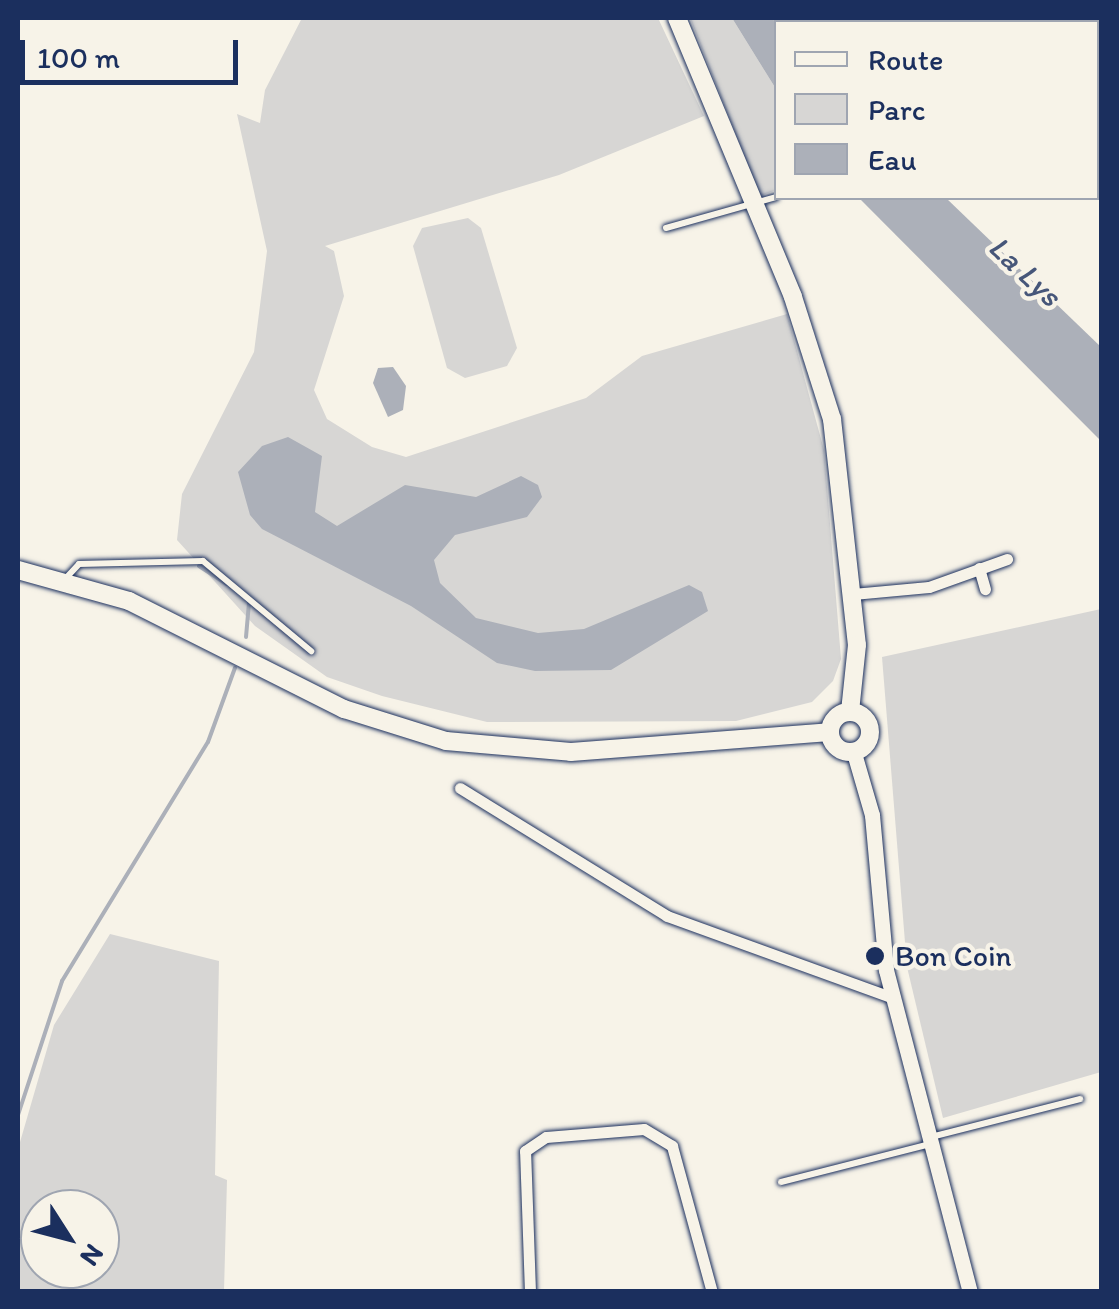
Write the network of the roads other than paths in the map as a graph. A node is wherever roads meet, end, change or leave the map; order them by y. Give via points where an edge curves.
1 (677, 18) edge
2 (774, 198) edge
3 (755, 204) junction
4 (666, 228) dead end
5 (1007, 559) dead end
6 (979, 568) junction
7 (18, 570) edge
8 (65, 580) junction
9 (985, 589) dead end
10 (853, 594) junction
11 (310, 651) dead end
12 (850, 712) junction
13 (830, 732) junction
14 (854, 752) junction
15 (460, 788) dead end
16 (893, 998) junction
17 (1080, 1099) dead end
18 (930, 1141) junction
19 (780, 1182) dead end
20 (530, 1292) edge
21 (712, 1292) edge
22 (970, 1292) edge

1 - 3 main road
2 - 3 lane
3 - 4 lane
3 - 10 main road via 811,345 832,419
5 - 6 street
6 - 9 street
6 - 10 street via 929,587
7 - 8 main road
8 - 11 lane via 80,564 202,561
8 - 13 main road via 161,614 357,714 446,741 571,752
10 - 12 main road via 857,655
12 - 13 main road via 836,718
12 - 14 main road via 864,718 870,732
13 - 14 main road via 837,748
14 - 16 street via 872,815
15 - 16 street via 666,916
16 - 18 street
17 - 18 lane
18 - 19 lane
18 - 22 street
20 - 21 street via 525,1151 546,1137 644,1129 672,1146

